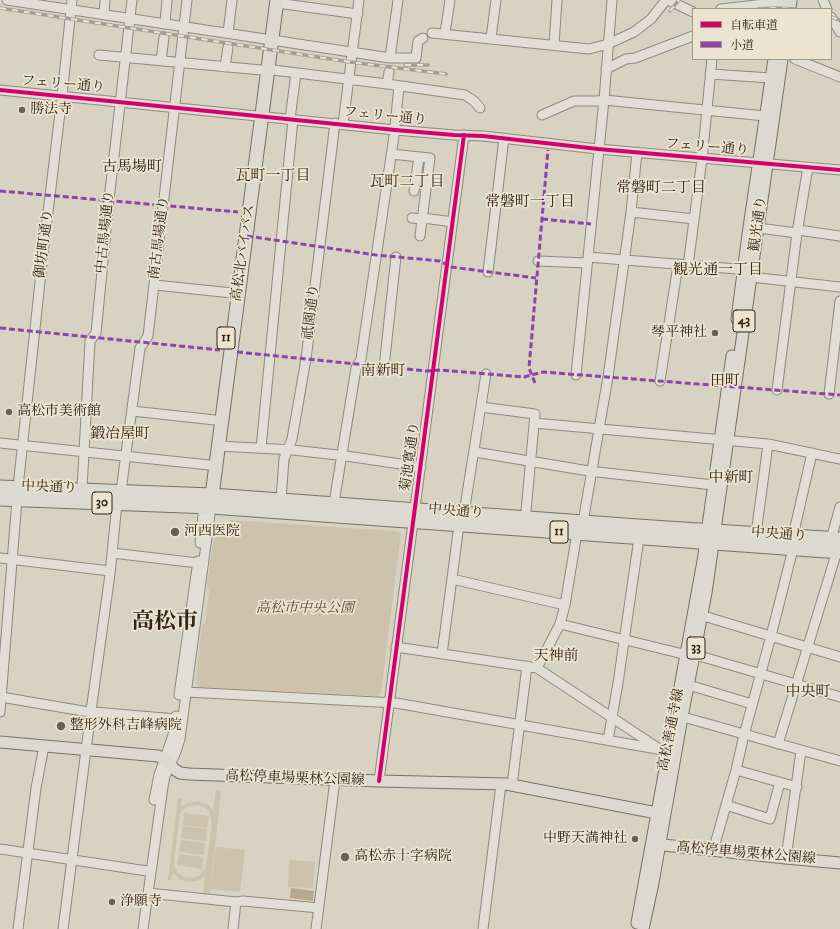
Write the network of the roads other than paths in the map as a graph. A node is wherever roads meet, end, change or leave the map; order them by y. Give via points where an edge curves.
1 (7, 0) edge
2 (72, 0) edge
3 (105, 0) edge
4 (132, 0) edge
5 (167, 0) edge
6 (187, 0) edge
7 (232, 0) edge
8 (359, 0) edge
9 (398, 0) edge
10 (450, 0) edge
11 (496, 0) edge
12 (557, 0) edge
13 (612, 0) edge
14 (667, 0) edge
15 (275, 1) edge
16 (786, 4) edge
17 (733, 8) edge
18 (71, 10) junction
19 (692, 12) edge
20 (104, 14) junction
21 (358, 14) junction
22 (131, 18) junction
23 (165, 23) junction
24 (184, 26) junction
25 (228, 33) junction
26 (432, 33) dead end
27 (446, 33) junction
28 (692, 36) edge
29 (164, 37) dead end
30 (423, 38) dead end
31 (491, 38) junction
32 (268, 40) junction
33 (608, 44) junction
34 (554, 45) junction
35 (228, 47) dead end
36 (352, 53) junction
37 (99, 55) dead end
38 (126, 57) junction
39 (390, 58) junction
40 (712, 60) edge
41 (774, 60) edge
42 (782, 60) edge
43 (798, 60) edge
44 (161, 61) junction
45 (180, 62) junction
46 (225, 67) junction
47 (606, 68) junction
48 (264, 70) junction
49 (389, 72) dead end
50 (296, 73) junction
51 (710, 74) junction
52 (840, 77) edge
53 (771, 78) junction
54 (349, 79) junction
55 (387, 84) junction
56 (399, 86) junction
57 (0, 90) edge
58 (62, 96) junction
59 (604, 100) junction
60 (121, 102) junction
61 (175, 108) junction
62 (480, 108) dead end
63 (706, 110) junction
64 (542, 115) dead end
65 (258, 116) junction
66 (765, 116) junction
67 (292, 119) junction
68 (339, 124) junction
69 (395, 130) junction
70 (464, 135) junction
71 (504, 138) junction
72 (598, 149) junction
73 (637, 152) junction
74 (392, 154) junction
75 (419, 157) junction
76 (702, 159) junction
77 (763, 164) junction
78 (808, 168) junction
79 (840, 170) edge
80 (414, 191) dead end
81 (631, 212) junction
82 (412, 218) dead end
83 (423, 218) junction
84 (694, 219) junction
85 (453, 222) junction
86 (758, 228) junction
87 (797, 232) junction
88 (420, 236) dead end
89 (840, 236) edge
90 (396, 257) dead end
91 (587, 260) junction
92 (624, 260) junction
93 (538, 261) dead end
94 (678, 265) junction
95 (688, 266) junction
96 (488, 272) dead end
97 (748, 273) junction
98 (791, 281) junction
99 (154, 285) junction
100 (840, 288) edge
101 (232, 293) junction
102 (840, 301) edge
103 (384, 367) dead end
104 (486, 374) dead end
105 (576, 375) dead end
106 (660, 381) dead end
107 (777, 390) dead end
108 (829, 394) dead end
109 (482, 408) junction
110 (132, 411) junction
111 (215, 420) junction
112 (534, 423) junction
113 (599, 428) junction
114 (724, 440) junction
115 (0, 443) edge
116 (768, 444) junction
117 (23, 445) junction
118 (219, 446) junction
119 (261, 448) junction
120 (287, 450) junction
121 (84, 452) junction
122 (474, 452) junction
123 (812, 453) junction
124 (342, 456) junction
125 (126, 457) junction
126 (840, 459) edge
127 (531, 462) junction
128 (209, 465) junction
129 (420, 467) junction
130 (592, 471) junction
131 (713, 486) junction
132 (0, 487) edge
133 (82, 489) junction
134 (18, 494) junction
135 (119, 497) junction
136 (0, 499) edge
137 (281, 500) junction
138 (208, 501) junction
139 (334, 503) junction
140 (840, 507) edge
141 (414, 515) junction
142 (461, 519) junction
143 (525, 524) junction
144 (580, 528) junction
145 (756, 534) junction
146 (710, 537) junction
147 (640, 538) junction
148 (793, 542) junction
149 (837, 545) edge
150 (112, 553) junction
151 (399, 554) dead end
152 (409, 556) junction
153 (0, 558) edge
154 (13, 559) junction
155 (198, 563) junction
156 (110, 571) junction
157 (452, 579) junction
158 (200, 596) junction
159 (564, 605) junction
160 (698, 614) junction
161 (206, 619) dead end
162 (560, 624) junction
163 (3, 635) edge
164 (771, 636) junction
165 (624, 640) junction
166 (396, 647) junction
167 (807, 647) junction
168 (178, 654) dead end
169 (442, 654) junction
170 (690, 655) junction
171 (840, 657) edge
172 (527, 666) junction
173 (537, 668) junction
174 (761, 674) junction
175 (182, 676) junction
176 (685, 684) junction
177 (797, 684) junction
178 (186, 692) junction
179 (1, 697) junction
180 (840, 697) edge
181 (389, 702) junction
182 (752, 704) junction
183 (91, 711) junction
184 (0, 712) edge
185 (612, 716) junction
186 (678, 716) junction
187 (176, 719) junction
188 (519, 725) junction
189 (744, 735) junction
190 (608, 740) junction
191 (0, 742) edge
192 (778, 744) junction
193 (44, 746) junction
194 (86, 750) junction
195 (668, 751) junction
196 (801, 751) junction
197 (840, 761) edge
198 (167, 762) junction
199 (736, 770) junction
200 (335, 780) junction
201 (379, 782) junction
202 (780, 782) junction
203 (506, 784) junction
204 (797, 787) junction
205 (726, 805) junction
206 (661, 814) junction
207 (656, 845) junction
208 (0, 849) edge
209 (713, 851) junction
210 (27, 853) junction
211 (786, 858) junction
212 (72, 860) junction
213 (840, 863) edge
214 (147, 871) junction
215 (148, 893) junction
216 (236, 902) junction
217 (319, 908) junction
218 (18, 929) edge
219 (63, 929) edge
220 (139, 929) edge
221 (143, 929) edge
222 (233, 929) edge
223 (316, 929) edge
224 (483, 929) edge
225 (643, 929) edge

1 - 18 street
2 - 18 street, 御坊町通り
3 - 20 street
4 - 22 street, 中古馬場通り
5 - 23 street
6 - 24 street, 南古馬場通り
7 - 25 street
8 - 21 street, 祇園通り
9 - 39 street
10 - 27 street
11 - 31 street
12 - 34 street
13 - 33 street
14 - 19 street
14 - 33 street via 651,19 634,32
15 - 21 street
15 - 32 highway, 高松北バイパス / 11
16 - 17 street
18 - 20 street
18 - 58 street, 御坊町通り
20 - 22 street
21 - 36 street, 祇園通り
22 - 23 street
22 - 38 street, 中古馬場通り
23 - 24 street
24 - 25 street
24 - 45 street, 南古馬場通り
25 - 32 street
26 - 27 street
27 - 31 street
28 - 47 street
29 - 44 street
30 - 39 street via 418,41 416,58
31 - 34 street
32 - 36 street
32 - 48 highway, 高松北バイパス / 11
33 - 34 street via 589,49
33 - 47 street
35 - 46 street
36 - 39 street
36 - 54 street, 祇園通り
37 - 38 street
38 - 44 street
38 - 60 street, 中古馬場通り
40 - 51 street
41 - 53 main road, 観光通り / 43
42 - 77 main road, 観光通り / 43
43 - 52 street
44 - 45 street
45 - 46 street
45 - 61 street, 南古馬場通り
46 - 48 street
47 - 59 street
48 - 50 street
48 - 65 highway, 高松北バイパス / 11
49 - 55 street
50 - 54 street
50 - 67 street
51 - 53 street
51 - 63 street
53 - 66 main road, 観光通り / 43
54 - 55 street
54 - 68 street, 祇園通り
55 - 56 street
56 - 62 street via 465,95
56 - 69 street
57 - 58 street, フェリー通り
58 - 60 street, フェリー通り
58 - 117 street, 御坊町通り
59 - 63 street
59 - 64 street via 574,101
59 - 72 street
60 - 61 street, フェリー通り
60 - 121 street, 中古馬場通り via 96,333 90,341
61 - 65 street, フェリー通り
61 - 99 street, 南古馬場通り
63 - 66 street
63 - 76 street
65 - 67 street, フェリー通り
65 - 101 highway, 高松北バイパス / 11
65 - 118 highway, 高松北バイパス / 11
66 - 77 main road, 観光通り / 43
67 - 68 street, フェリー通り
67 - 119 street
68 - 69 street, フェリー通り
68 - 120 street, 祇園通り via 306,359 292,439
69 - 70 street, フェリー通り
69 - 74 street
70 - 71 street, フェリー通り
70 - 85 street, 菊池寛通り
71 - 72 street, フェリー通り
71 - 96 street
72 - 73 street, フェリー通り
72 - 91 street
73 - 76 street, フェリー通り
73 - 81 street
74 - 75 street
74 - 124 street via 361,359 356,368
75 - 80 street
75 - 83 street via 430,158
76 - 77 street, フェリー通り
76 - 84 street
77 - 78 street, フェリー通り
77 - 86 main road, 観光通り / 43
77 - 97 main road, 観光通り / 43 via 748,234
78 - 79 street, フェリー通り
78 - 87 street
81 - 84 street
81 - 92 street
82 - 83 street
83 - 85 street
83 - 88 street
84 - 95 street
85 - 129 street, 菊池寛通り
86 - 87 street
86 - 97 main road, 観光通り / 43
87 - 89 street
87 - 98 street
90 - 103 street
91 - 92 street
91 - 93 street
91 - 105 street
92 - 94 street
92 - 113 street
94 - 95 street
94 - 106 street
95 - 97 street
97 - 98 street
97 - 114 main road, 観光通り / 43
98 - 100 street
98 - 107 street
99 - 101 street
99 - 110 street, 南古馬場通り via 148,336 140,348
101 - 111 highway, 高松北バイパス / 11
102 - 108 street
104 - 109 street
109 - 112 street via 535,414
109 - 122 street
110 - 111 street
110 - 125 street, 南古馬場通り
111 - 128 highway, 高松北バイパス / 11
112 - 113 street
112 - 127 street
113 - 114 street
113 - 130 street
114 - 116 street
114 - 131 main road, 観光通り / 43
114 - 146 main road, 観光通り / 43
115 - 117 street
116 - 123 street
116 - 145 street
117 - 121 street
117 - 134 street, 御坊町通り
118 - 119 street
118 - 138 highway, 高松北バイパス / 11
119 - 120 street
120 - 124 street
120 - 137 street, 祇園通り
121 - 125 street
121 - 133 street, 中古馬場通り
122 - 127 street
122 - 142 street
123 - 126 street
123 - 148 street
124 - 129 street
124 - 139 street
125 - 128 street
125 - 135 street, 南古馬場通り
127 - 130 street
127 - 143 street
128 - 138 highway, 高松北バイパス / 11
129 - 141 street, 菊池寛通り
130 - 131 street
130 - 144 street
131 - 146 main road, 観光通り / 43
132 - 134 highway, 中央通り / 30
133 - 134 highway, 中央通り / 30
133 - 135 highway, 中央通り / 30
134 - 135 highway, 中央通り / 30
134 - 136 highway, 中央通り / 30
134 - 154 street, 御坊町通り
135 - 138 highway, 中央通り / 30
135 - 150 street, 南古馬場通り
137 - 138 highway, 中央通り / 11
137 - 139 highway, 中央通り / 11
138 - 141 highway, 中央通り / 11
138 - 155 street
138 - 158 street
139 - 141 highway, 中央通り / 11
140 - 149 street
141 - 142 highway, 中央通り / 11
141 - 152 street, 菊池寛通り
142 - 143 highway, 中央通り / 11
142 - 157 street
143 - 144 highway, 中央通り / 11
144 - 146 highway, 中央通り / 11
144 - 147 highway, 中央通り / 11
144 - 159 street
145 - 146 highway, 中央通り / 11
145 - 148 highway, 中央通り / 11
146 - 147 highway, 中央通り / 11
146 - 148 highway, 中央通り / 11
146 - 160 main road, 高松善通寺線 / 33
147 - 165 street
148 - 149 highway, 中央通り / 11
148 - 164 street
149 - 167 street
150 - 155 street
150 - 156 street, 南古馬場通り
151 - 152 street
152 - 166 street, 菊池寛通り
153 - 154 street
154 - 156 street
154 - 163 street, 御坊町通り
155 - 175 street
156 - 183 street, 南古馬場通り
157 - 159 street
157 - 169 street
158 - 161 street via 200,618
158 - 178 street
159 - 162 street
160 - 164 street
160 - 170 main road, 高松善通寺線 / 33
162 - 165 street
162 - 173 street
163 - 179 street, 御坊町通り
164 - 167 street
164 - 174 street
165 - 170 street
165 - 185 street
166 - 169 street
166 - 181 street, 菊池寛通り
167 - 171 street
167 - 177 street
168 - 175 street
169 - 172 street
170 - 174 street
170 - 176 main road, 高松善通寺線 / 33
172 - 173 street
172 - 188 street
173 - 185 street
174 - 177 street
174 - 182 street
175 - 187 street
176 - 182 street
176 - 186 main road, 高松善通寺線 / 33
177 - 180 street
177 - 192 street
178 - 181 street via 288,694
178 - 198 street via 180,739 176,752
179 - 183 street
179 - 184 street, 御坊町通り
181 - 188 street
181 - 201 street, 菊池寛通り
182 - 189 street
183 - 187 street
183 - 194 street, 南古馬場通り
185 - 190 street
185 - 195 street
186 - 189 street
186 - 195 main road, 高松善通寺線 / 33
187 - 198 street
188 - 190 street
188 - 203 street
189 - 192 street
189 - 199 street
190 - 195 street
191 - 193 main road, 高松停車場栗林公園線
192 - 196 street
193 - 194 main road, 高松停車場栗林公園線
193 - 210 street
194 - 198 main road, 高松停車場栗林公園線 via 158,756
194 - 212 street, 南古馬場通り
195 - 206 main road, 高松善通寺線 / 33
196 - 197 street
196 - 204 street
198 - 200 main road, 高松停車場栗林公園線 via 180,773 189,774
198 - 214 street via 156,786
198 - 215 street
199 - 202 street
199 - 205 street
200 - 201 main road, 高松停車場栗林公園線
200 - 217 street
201 - 203 main road, 高松停車場栗林公園線
202 - 204 street
202 - 205 street via 770,819
203 - 206 main road, 高松停車場栗林公園線
203 - 224 street
204 - 211 street
205 - 209 street
206 - 207 main road, 高松善通寺線 / 33
207 - 209 main road, 高松停車場栗林公園線
207 - 225 main road, 高松善通寺線 / 33
208 - 210 street
209 - 211 main road, 高松停車場栗林公園線
210 - 212 street
210 - 218 street
211 - 213 main road, 高松停車場栗林公園線
212 - 214 street
212 - 219 street, 南古馬場通り
214 - 220 street
215 - 216 street
215 - 221 street
216 - 217 street
216 - 222 street
217 - 223 street

